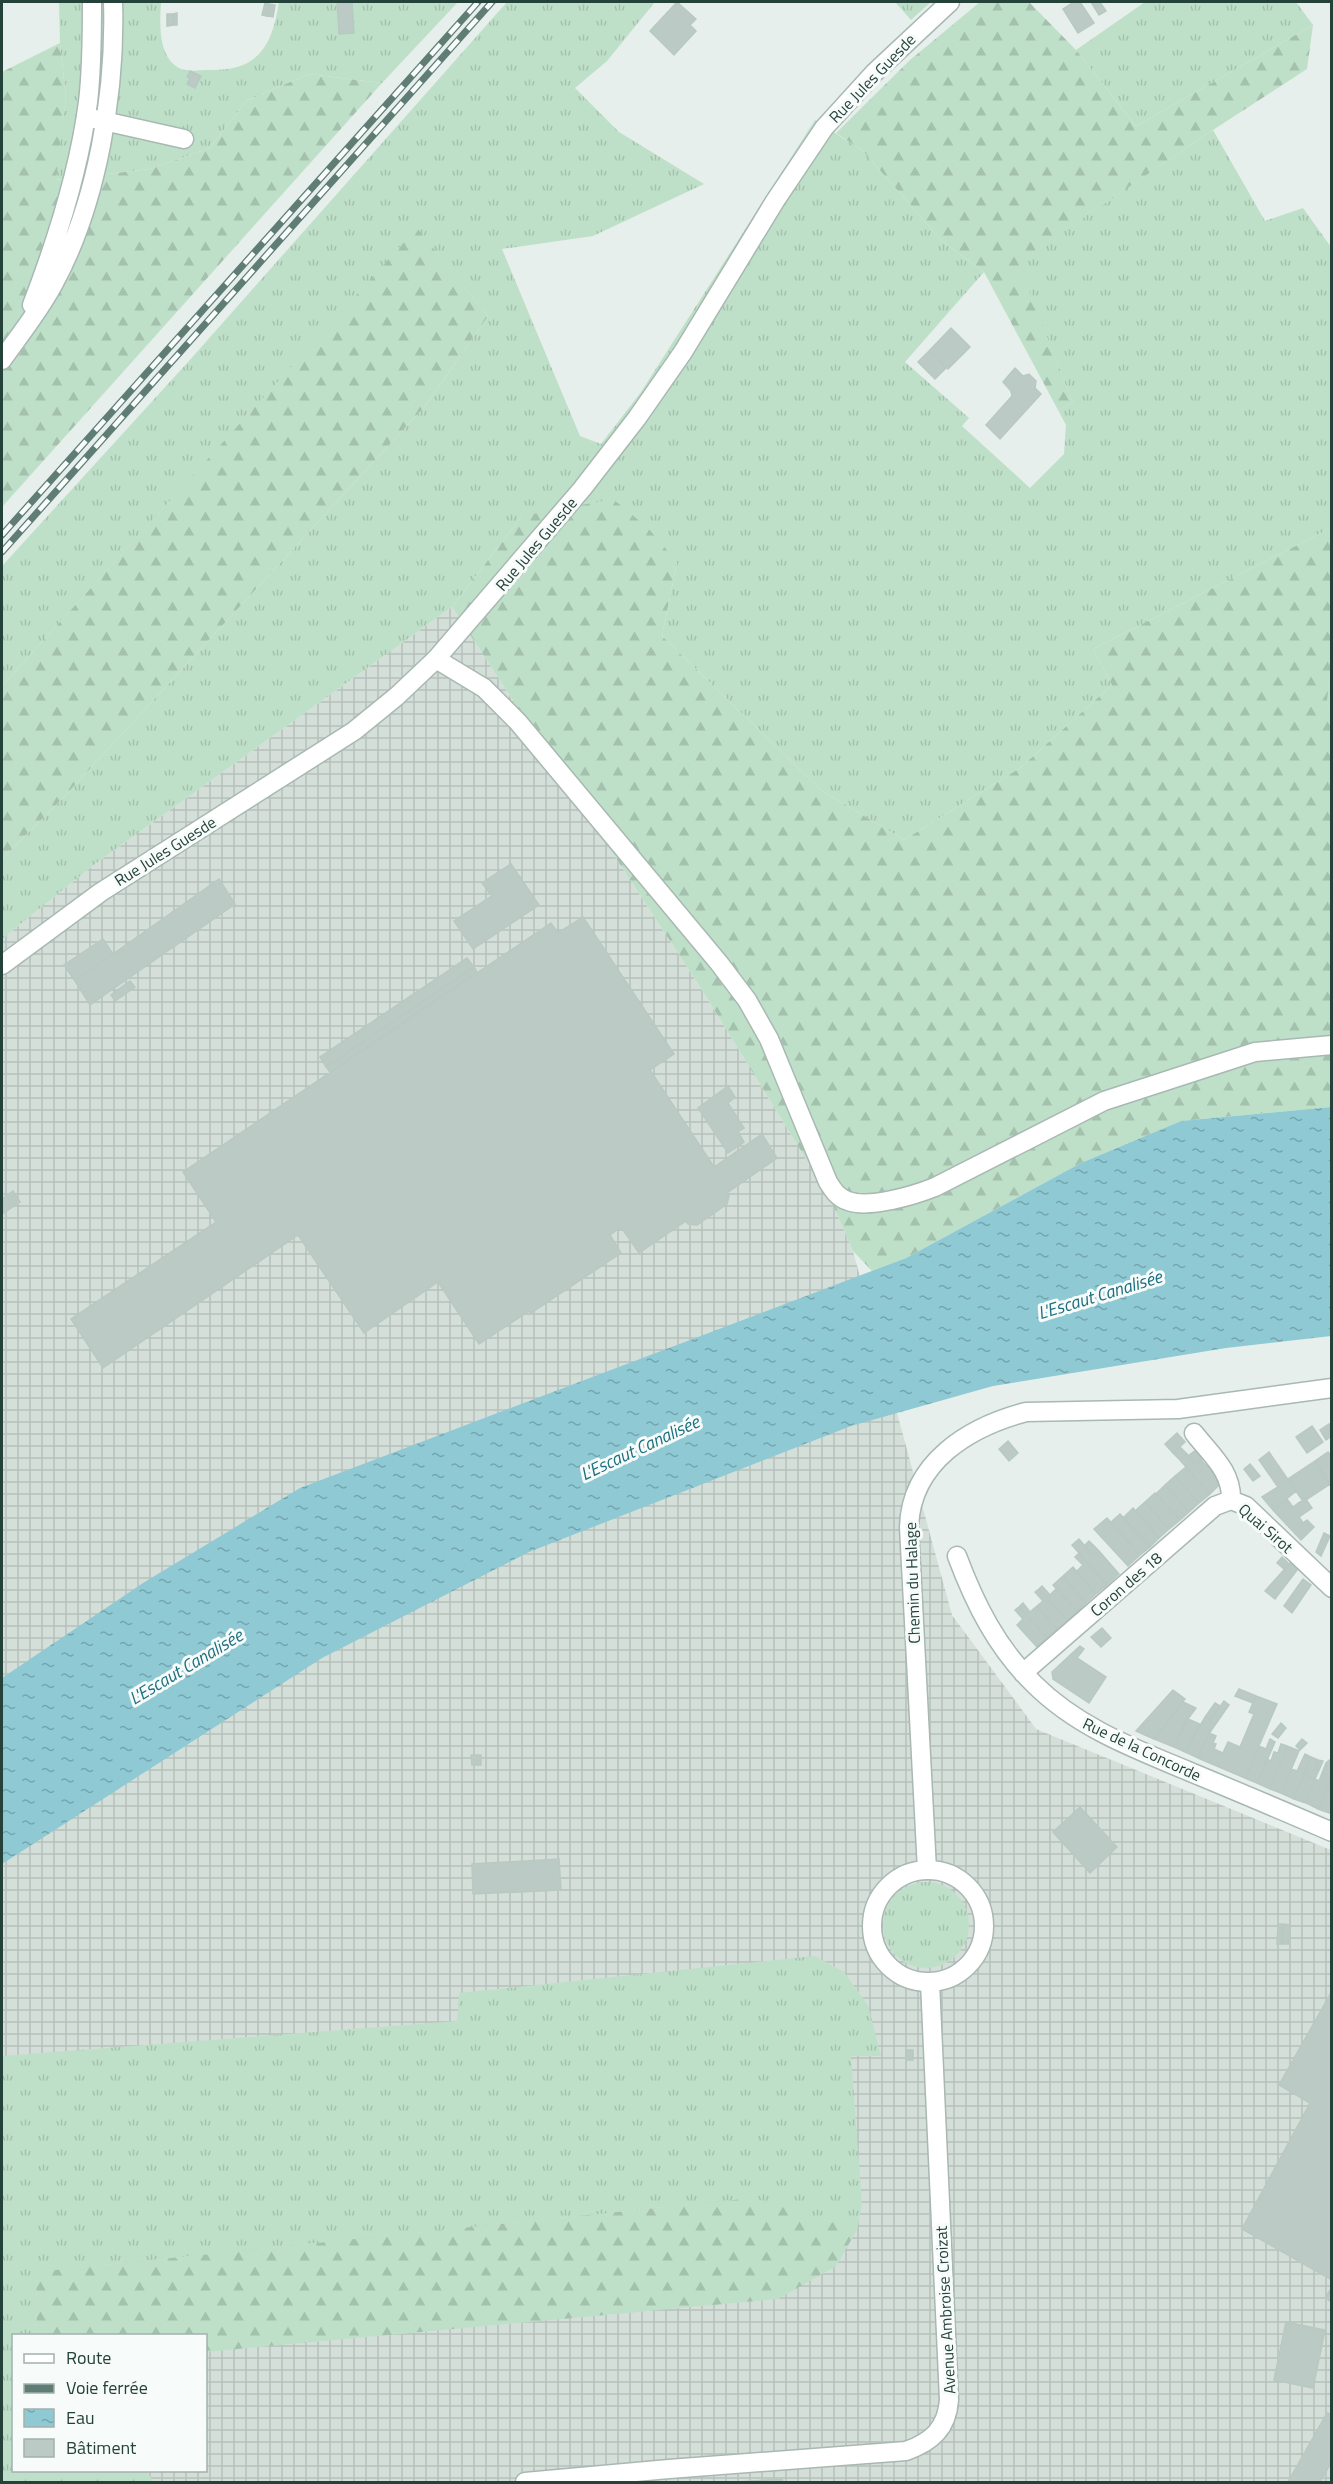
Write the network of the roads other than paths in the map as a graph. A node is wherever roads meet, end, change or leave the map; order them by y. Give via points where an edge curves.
1 (92, 2) edge
2 (112, 2) edge
3 (950, 2) edge
4 (86, 117) junction
5 (106, 121) junction
6 (183, 139) dead end
7 (21, 332) junction
8 (2, 360) edge
9 (436, 659) junction
10 (2, 965) edge
11 (1332, 1045) edge
12 (1332, 1388) edge
13 (1194, 1433) dead end
14 (1231, 1500) junction
15 (957, 1556) dead end
16 (1332, 1588) edge
17 (1023, 1673) junction
18 (1332, 1832) edge
19 (927, 1870) junction
20 (930, 1982) junction
21 (525, 2482) edge

1 - 4 street
2 - 5 street via 113,62
3 - 9 street, Rue Jules Guesde via 859,88 824,128 637,418 582,489
4 - 5 street
4 - 7 street via 60,220
5 - 6 street
5 - 7 street via 87,198 66,260
7 - 8 street
9 - 10 street, Rue Jules Guesde via 354,730 80,906
9 - 11 street via 484,688 518,722 735,983 769,1039 828,1182 836,1194 849,1202 891,1200 923,1192 1114,1097 1255,1053
12 - 19 street, Chemin du Halage via 1178,1409 1026,1412 974,1432 937,1460 914,1493 909,1527
13 - 14 street, Quai Sirot via 1227,1475
14 - 16 street, Quai Sirot via 1246,1506
14 - 17 street, Coron des 18 via 1215,1506
15 - 17 street, Rue de la Concorde via 983,1616
17 - 18 street, Rue de la Concorde via 1070,1714 1111,1738
19 - 20 street via 963,1882 978,1901 984,1924 981,1946 969,1964 951,1977
19 - 20 street via 904,1876 885,1891 877,1904 873,1927 875,1943 887,1964 906,1977
20 - 21 street, Avenue Ambroise Croizat via 949,2400 940,2430 926,2444 906,2451

